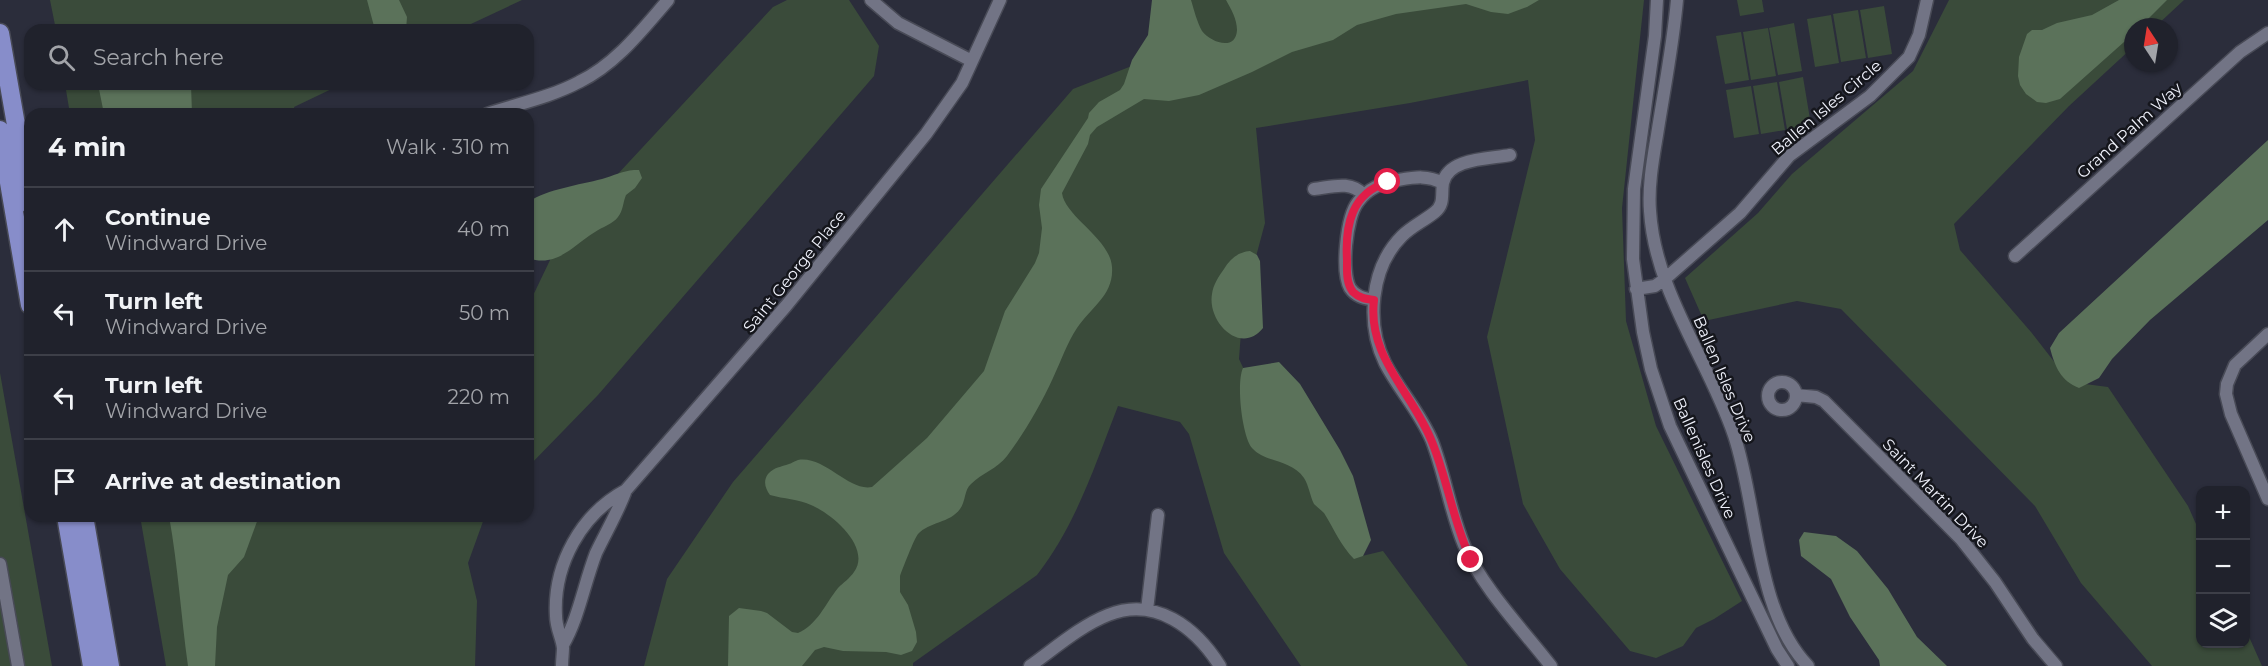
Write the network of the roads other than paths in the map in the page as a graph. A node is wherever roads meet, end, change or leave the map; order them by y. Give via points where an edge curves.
1 (668, 0) edge
2 (871, 0) edge
3 (1000, 0) edge
4 (1657, 0) edge
5 (1677, 0) edge
6 (1927, 0) edge
7 (0, 33) edge
8 (2268, 33) edge
9 (972, 62) junction
10 (506, 108) edge
11 (0, 130) edge
12 (1510, 155) dead end
13 (24, 171) edge
14 (1443, 183) junction
15 (1314, 189) dead end
16 (1364, 195) junction
17 (2015, 256) dead end
18 (24, 270) edge
19 (1666, 278) junction
20 (1636, 289) junction
21 (1374, 300) junction
22 (2268, 334) edge
23 (1796, 395) dead end
24 (626, 490) junction
25 (2268, 499) edge
26 (1158, 515) dead end
27 (67, 522) edge
28 (85, 522) edge
29 (0, 564) edge
30 (1147, 610) junction
31 (563, 645) junction
32 (1797, 664) edge
33 (18, 666) edge
34 (92, 666) edge
35 (110, 666) edge
36 (562, 666) edge
37 (1030, 666) edge
38 (1220, 666) edge
39 (1551, 666) edge
40 (2056, 666) edge

1 - 10 street via 630,43 592,75 563,90
2 - 9 street via 898,23
3 - 9 street, Saint George Place
4 - 20 street, Ballenisles Drive via 1634,189
5 - 19 street, Ballen Isles Drive via 1651,178 1650,211
6 - 19 street, Ballen Isles Circle via 1920,35 1910,57 1869,96 1788,156 1740,213
7 - 13 highway
8 - 17 street, Grand Palm Way via 2240,52
9 - 24 street, Saint George Place via 926,134 847,232
11 - 18 highway
12 - 14 street via 1454,167
14 - 16 street via 1430,177 1416,177 1382,184
14 - 21 street via 1440,207 1410,227 1387,256
15 - 16 street via 1346,184
16 - 21 street via 1349,219 1348,283 1356,295
19 - 20 street, Ballen Isles Circle via 1655,286
19 - 32 street, Ballen Isles Drive via 1734,435 1768,592
20 - 32 street, Ballenisles Drive via 1651,369 1670,426 1768,630
21 - 39 street via 1379,346 1392,375 1427,430 1464,546 1484,579
22 - 25 street via 2235,365 2226,394
23 - 40 street, Saint Martin Drive via 1824,401 1960,539
24 - 31 street, Saint George Place via 597,552 574,627
24 - 31 street, Saint George Place via 591,518 568,553 555,602 558,635
26 - 30 street
27 - 34 highway
28 - 35 highway
29 - 33 street
30 - 37 street via 1107,615
30 - 38 street via 1186,626
31 - 36 street, Saint George Place

